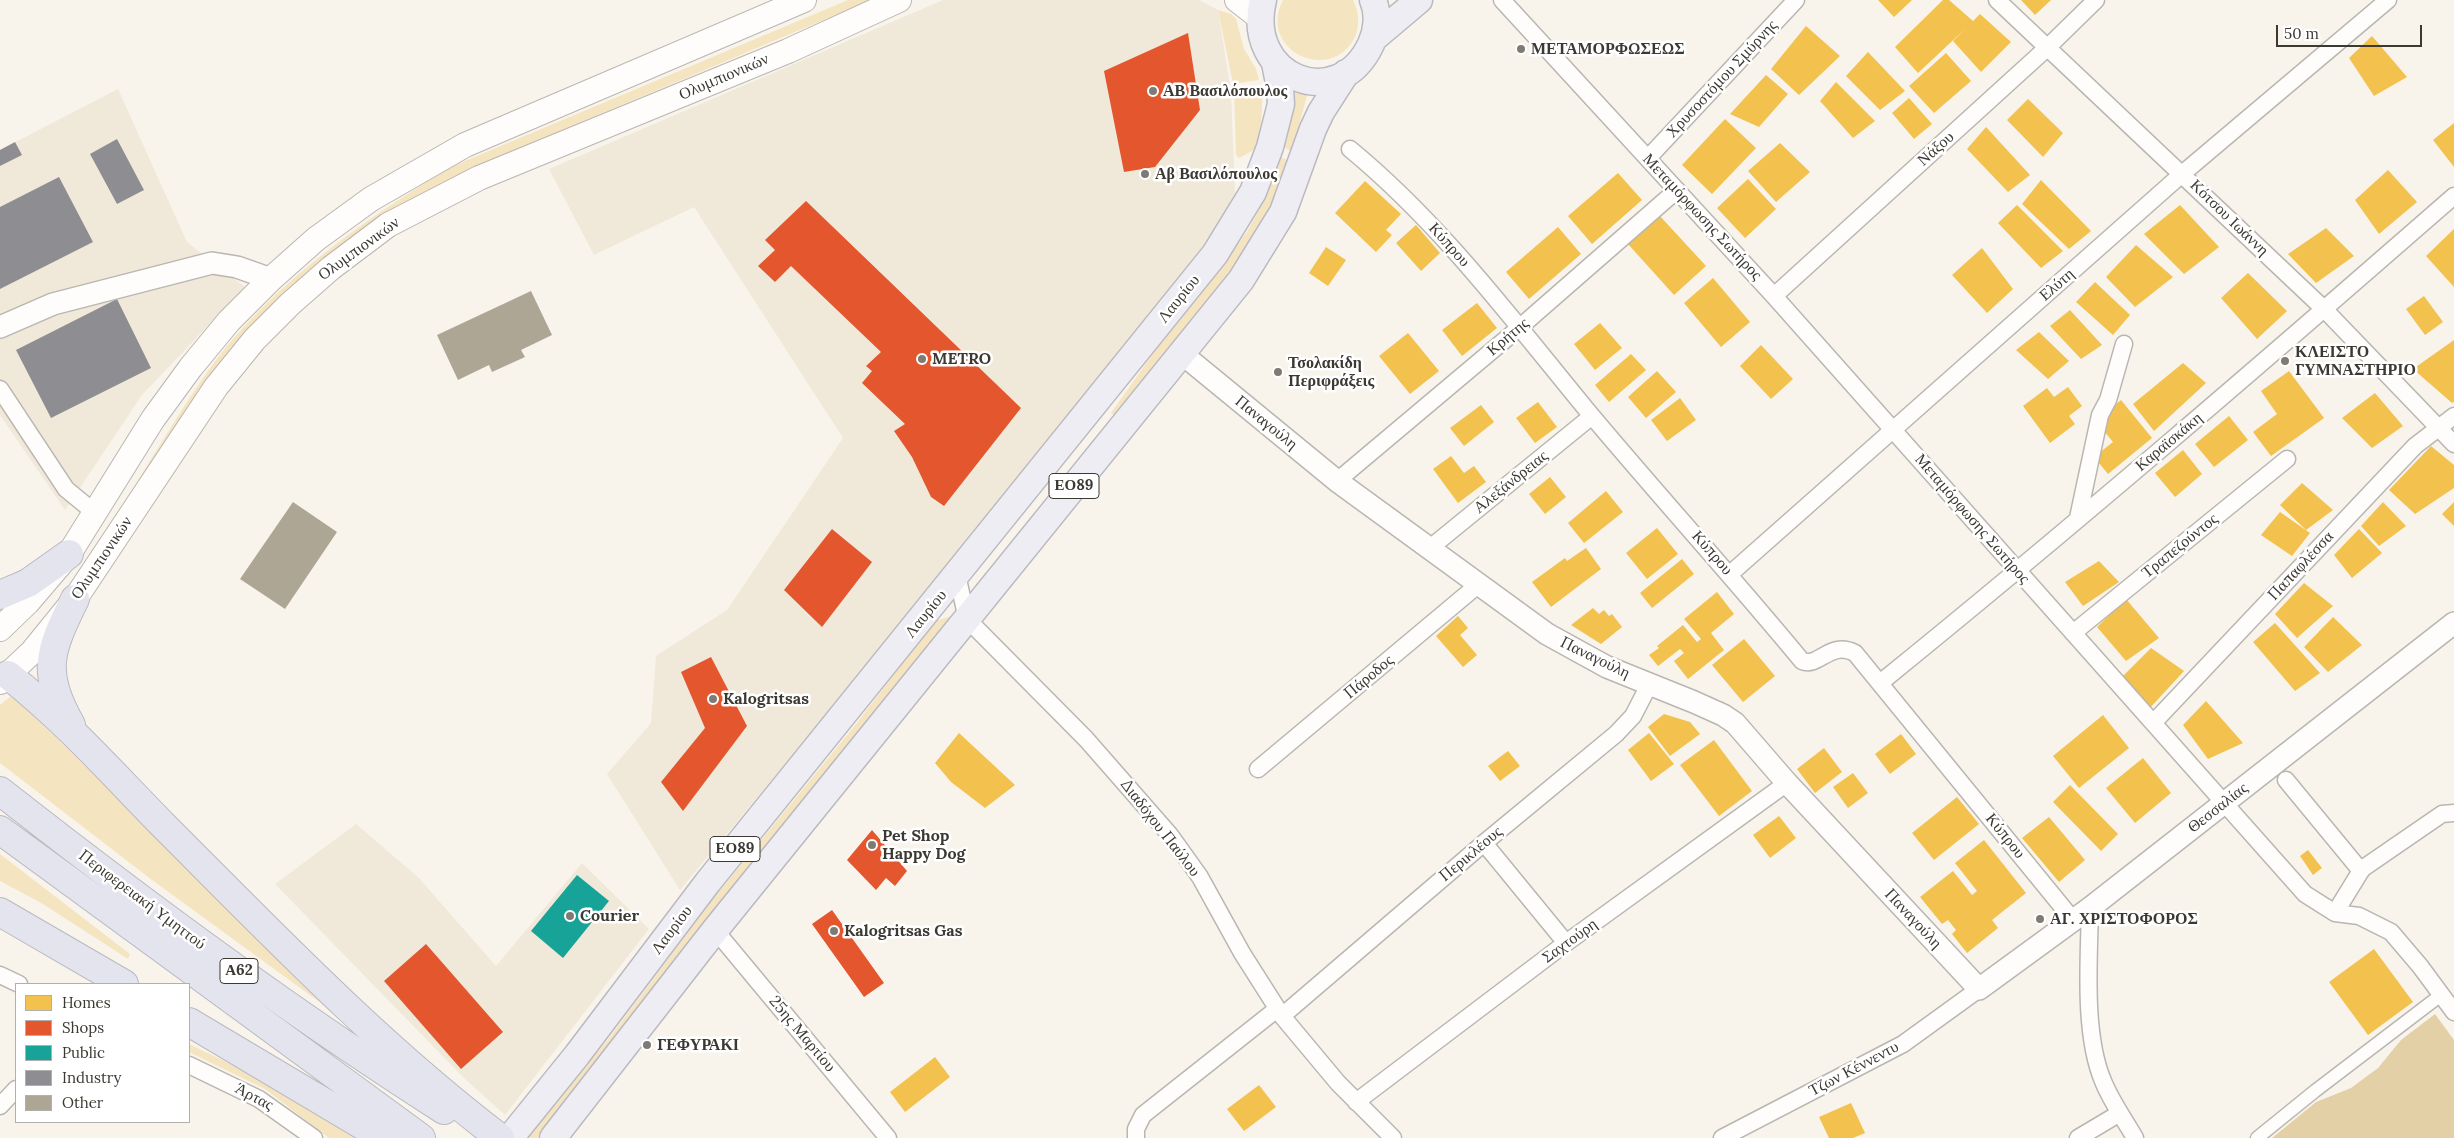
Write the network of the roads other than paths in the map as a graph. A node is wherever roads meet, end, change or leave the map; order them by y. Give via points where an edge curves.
1 (804, 0) edge
2 (899, 0) edge
3 (1237, 0) edge
4 (1373, 0) edge
5 (1419, 0) edge
6 (1502, 0) edge
7 (1796, 0) edge
8 (1997, 0) edge
9 (2096, 0) edge
10 (2388, 0) edge
11 (1261, 8) edge
12 (1374, 38) junction
13 (2048, 47) junction
14 (1275, 63) junction
15 (1346, 73) junction
16 (1350, 149) dead end
17 (1648, 158) junction
18 (2182, 174) junction
19 (1677, 190) junction
20 (2454, 196) edge
21 (271, 278) junction
22 (1774, 296) junction
23 (2325, 310) junction
24 (0, 327) edge
25 (1519, 328) junction
26 (2124, 344) dead end
27 (1181, 353) junction
28 (0, 389) edge
29 (1592, 416) junction
30 (2454, 416) edge
31 (2436, 428) junction
32 (1893, 430) junction
33 (2454, 444) edge
34 (2287, 459) dead end
35 (1337, 481) junction
36 (94, 512) junction
37 (2078, 518) junction
38 (1430, 548) junction
39 (69, 554) junction
40 (2018, 572) junction
41 (1730, 574) junction
42 (957, 575) junction
43 (1479, 584) junction
44 (0, 595) edge
45 (75, 599) junction
46 (967, 619) junction
47 (2454, 623) edge
48 (0, 629) edge
49 (2073, 633) junction
50 (3, 677) edge
51 (1650, 683) junction
52 (1880, 683) junction
53 (2154, 722) junction
54 (78, 737) junction
55 (1258, 769) dead end
56 (2286, 780) dead end
57 (1787, 783) junction
58 (0, 791) edge
59 (2225, 803) junction
60 (2454, 813) edge
61 (0, 830) edge
62 (1484, 843) junction
63 (2361, 871) junction
64 (0, 912) edge
65 (2082, 914) junction
66 (2335, 914) junction
67 (715, 930) junction
68 (1566, 943) junction
69 (0, 975) edge
70 (17, 983) edge
71 (122, 983) edge
72 (1979, 989) junction
73 (2441, 995) junction
74 (1279, 1012) junction
75 (2454, 1012) edge
76 (190, 1023) edge
77 (190, 1065) edge
78 (15, 1090) edge
79 (1356, 1102) junction
80 (0, 1106) edge
81 (2120, 1113) junction
82 (509, 1135) edge
83 (563, 1135) edge
84 (314, 1138) edge
85 (384, 1138) edge
86 (421, 1138) edge
87 (487, 1138) edge
88 (888, 1138) edge
89 (1136, 1138) edge
90 (1394, 1138) edge
91 (1722, 1138) edge
92 (2078, 1138) edge
93 (2135, 1138) edge
94 (2257, 1138) edge

1 - 21 main road, Ολυμπιονικών via 465,145 372,199 316,239
2 - 45 main road, Ολυμπιονικών via 788,51 478,178 388,225 317,280 254,339 216,387
3 - 11 main road
4 - 12 main road, Λαυρίου / ΕΟ89 via 1377,14
5 - 12 main road, Λαυρίου / ΕΟ89
6 - 17 street, Μεταμόρφωσης Σωτήρος
7 - 17 street, Χρυσοστόμου Σμύρνης
8 - 13 street, Κότσου Ιωάννη
9 - 13 street, Νάξου
10 - 18 street, Ελύτη
11 - 14 main road, Λαυρίου / ΕΟ89 via 1261,36
12 - 15 main road, Λαυρίου / ΕΟ89 via 1363,58
13 - 18 street, Κότσου Ιωάννη
13 - 22 street, Νάξου
14 - 15 main road, Λαυρίου / ΕΟ89 via 1286,72 1309,81 1333,79
14 - 42 main road, Λαυρίου / ΕΟ89 via 1281,104 1270,147 1253,192 1231,231
15 - 27 main road, Λαυρίου / ΕΟ89 via 1321,112 1283,212 1263,248
16 - 25 street, Κύπρου via 1413,205
17 - 19 street, Μεταμόρφωσης Σωτήρος
18 - 23 street, Κότσου Ιωάννη
18 - 32 street, Ελύτη
19 - 22 street, Μεταμόρφωσης Σωτήρος
19 - 25 street, Κρήτης
20 - 23 street, Καραϊσκάκη
21 - 24 street via 212,263 53,304
21 - 36 main road, Ολυμπιονικών via 191,367 153,419
22 - 32 street, Μεταμόρφωσης Σωτήρος
23 - 31 street, Κότσου Ιωάννη
23 - 37 street, Καραϊσκάκη
25 - 29 street, Κύπρου
25 - 35 street, Κρήτης
26 - 37 street via 2108,400 2100,414
27 - 35 street, Παναγούλη
27 - 46 main road, Λαυρίου / ΕΟ89
28 - 36 street via 66,489
29 - 38 street, Αλεξάνδρειας
29 - 41 street, Κύπρου
30 - 31 street, Παπαφλέσσα
31 - 33 street, Κότσου Ιωάννη
31 - 53 street, Παπαφλέσσα via 2415,446
32 - 40 street, Μεταμόρφωσης Σωτήρος
32 - 41 street, Ελύτη
34 - 49 street, Τραπεζούντος
35 - 38 street, Παναγούλη
36 - 39 main road, Ολυμπιονικών
37 - 40 street, Καραϊσκάκη
38 - 43 street, Παναγούλη
39 - 44 highway via 28,583
39 - 48 main road, Ολυμπιονικών
40 - 49 street, Μεταμόρφωσης Σωτήρος
40 - 52 street, Καραϊσκάκη
41 - 52 street, Κύπρου via 1802,661 1811,661 1834,649 1848,649
42 - 46 street
42 - 82 main road, Λαυρίου / ΕΟ89 via 708,882
43 - 51 street, Παναγούλη via 1575,651
43 - 55 street, Πάροδος
45 - 50 main road, Ολυμπιονικών via 38,645
45 - 54 highway via 55,640 51,667 61,707
46 - 67 main road, Λαυρίου / ΕΟ89
46 - 74 street, Διαδόχου Παύλου via 1086,739 1170,835 1200,878
47 - 59 street, Θεσσαλίας
49 - 53 street, Μεταμόρφωσης Σωτήρος
50 - 54 highway
51 - 57 street, Παναγούλη via 1729,719
51 - 62 street, Περικλέους via 1633,716 1616,734
52 - 65 street, Κύπρου
53 - 59 street, Μεταμόρφωσης Σωτήρος
54 - 82 highway via 365,1024 473,1118
56 - 63 street
57 - 68 street, Σαχτούρη
57 - 72 street, Παναγούλη
58 - 87 highway, Περιφερειακή Υμηττού / Α62 via 182,931 333,1038
59 - 65 street, Θεσσαλίας
59 - 66 street, Μεταμόρφωσης Σωτήρος via 2305,894
60 - 63 street via 2442,814
61 - 86 highway, Περιφερειακή Υμηττού / Α62
62 - 68 street
62 - 74 street, Περικλέους
63 - 66 street
64 - 71 highway
65 - 72 street, Θεσσαλίας
65 - 81 street via 2092,1045 2103,1080
66 - 73 street, Μεταμόρφωσης Σωτήρος via 2359,916 2391,932
67 - 83 main road, Λαυρίου / ΕΟ89
67 - 88 street, 25ης Μαρτίου
68 - 79 street, Σαχτούρη
69 - 70 street
72 - 91 street, Τζων Κέννεντυ via 1903,1044
73 - 75 street, Μεταμόρφωσης Σωτήρος
73 - 94 street
74 - 79 street, Διαδόχου Παύλου
74 - 89 street, Περικλέους via 1144,1115 1136,1129
76 - 85 highway
77 - 84 street, Άρτας via 260,1098
78 - 80 street
79 - 90 street, Διαδόχου Παύλου
81 - 92 street
81 - 93 street

